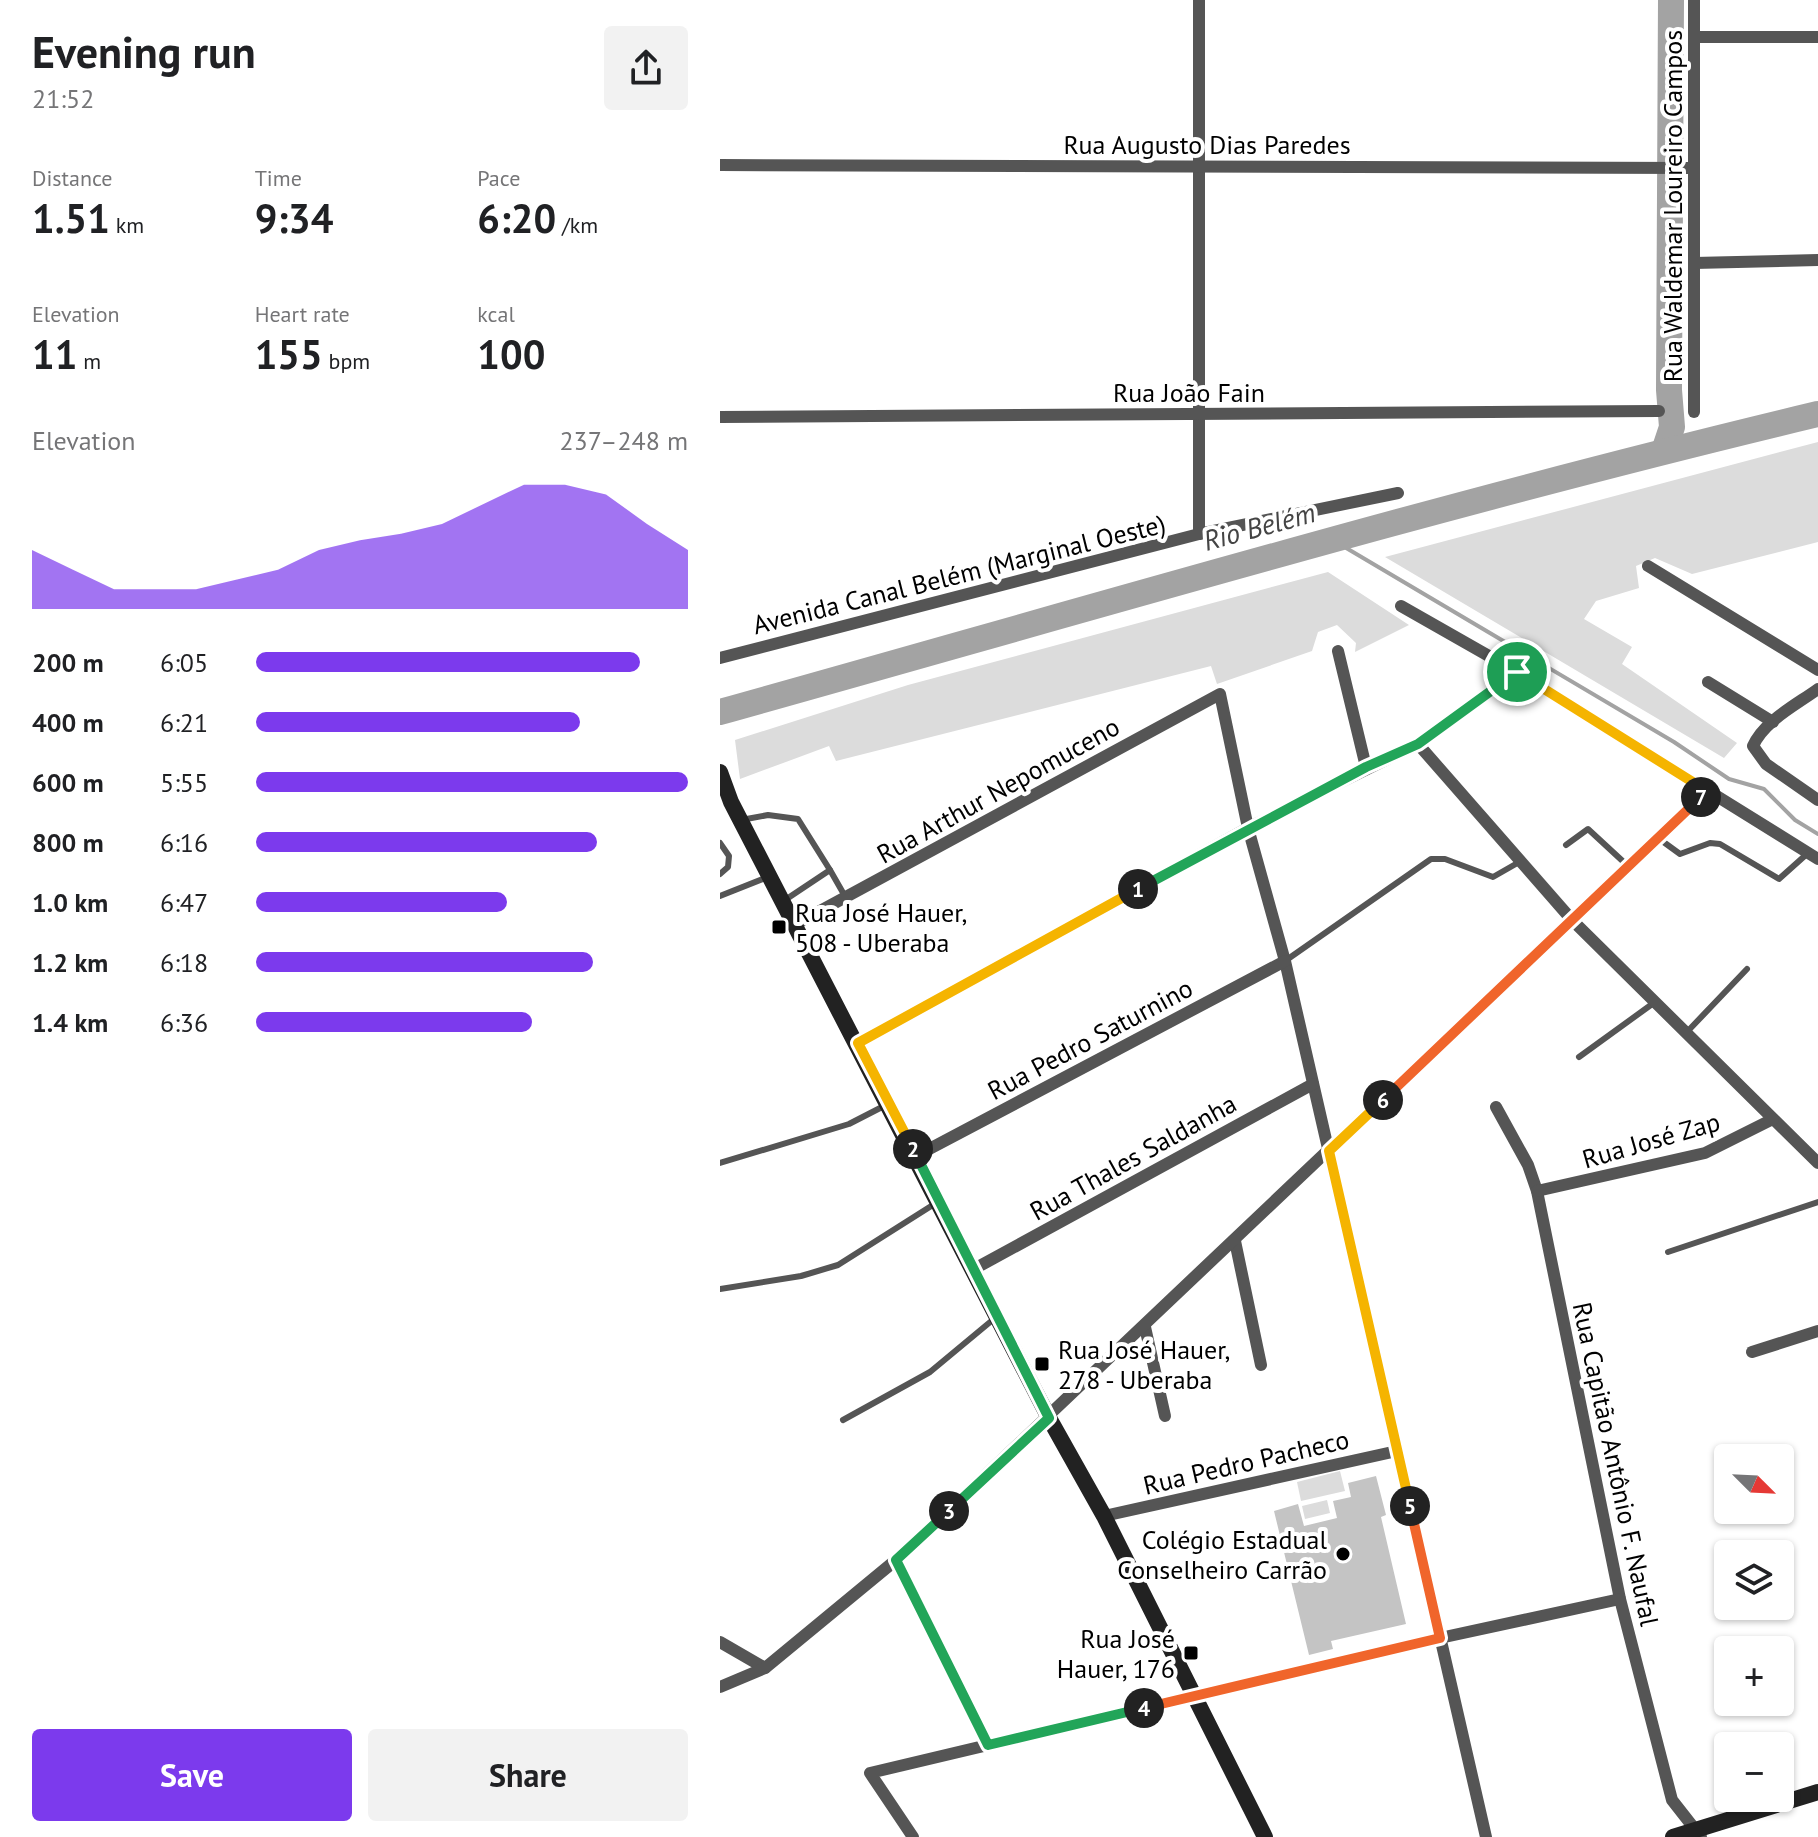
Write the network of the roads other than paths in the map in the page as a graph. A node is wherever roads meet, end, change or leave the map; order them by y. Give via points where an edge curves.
1 (1199, 0) edge
2 (1694, 0) edge
3 (1694, 37) junction
4 (1818, 37) edge
5 (720, 165) edge
6 (1199, 166) junction
7 (1687, 168) junction
8 (1818, 260) edge
9 (1694, 263) junction
10 (1659, 411) dead end
11 (1694, 412) dead end
12 (1199, 414) junction
13 (720, 417) edge
14 (1398, 493) dead end
15 (1199, 534) junction
16 (1648, 566) dead end
17 (1401, 606) dead end
18 (1338, 651) dead end
19 (720, 658) edge
20 (1818, 670) edge
21 (1517, 672) junction
22 (1708, 682) dead end
23 (1818, 689) edge
24 (1773, 722) junction
25 (1418, 744) junction
26 (1366, 767) junction
27 (720, 772) edge
28 (1707, 791) junction
29 (1818, 800) edge
30 (741, 820) junction
31 (1248, 828) junction
32 (1658, 838) junction
33 (720, 843) edge
34 (1566, 845) dead end
35 (1815, 852) edge
36 (1521, 861) junction
37 (1628, 866) junction
38 (830, 870) junction
39 (720, 874) edge
40 (771, 876) junction
41 (720, 896) edge
42 (846, 898) junction
43 (784, 901) junction
44 (1572, 920) junction
45 (796, 924) junction
46 (1285, 961) junction
47 (1747, 969) dead end
48 (1655, 1002) junction
49 (1686, 1033) junction
50 (858, 1043) junction
51 (1579, 1057) dead end
52 (1313, 1084) junction
53 (889, 1103) junction
54 (1496, 1107) dead end
55 (1773, 1119) junction
56 (1329, 1151) junction
57 (916, 1156) junction
58 (1817, 1160) edge
59 (720, 1163) edge
60 (1537, 1191) junction
61 (939, 1201) junction
62 (1818, 1202) edge
63 (1235, 1241) junction
64 (1668, 1252) dead end
65 (974, 1269) junction
66 (720, 1289) edge
67 (998, 1316) junction
68 (1145, 1327) junction
69 (1818, 1331) edge
70 (1752, 1352) dead end
71 (1261, 1365) dead end
72 (1165, 1416) dead end
73 (1049, 1418) junction
74 (843, 1420) dead end
75 (1397, 1451) junction
76 (1104, 1516) junction
77 (896, 1560) junction
78 (1620, 1599) junction
79 (1440, 1638) junction
80 (720, 1642) edge
81 (765, 1668) junction
82 (720, 1687) edge
83 (1193, 1696) junction
84 (988, 1745) junction
85 (1818, 1792) edge
86 (1697, 1834) edge
87 (913, 1837) edge
88 (1265, 1837) edge
89 (1486, 1837) edge
90 (1673, 1837) edge

1 - 6 street
2 - 3 street, Rua Waldemar Loureiro Campos
3 - 4 street
3 - 7 street, Rua Waldemar Loureiro Campos
5 - 6 street, Rua Augusto Dias Paredes
6 - 7 street, Rua Augusto Dias Paredes
6 - 12 street
7 - 9 street, Rua Waldemar Loureiro Campos
8 - 9 street
9 - 11 street, Rua Waldemar Loureiro Campos
10 - 12 street, Rua João Fain
12 - 13 street, Rua João Fain
12 - 15 street
14 - 15 street, Avenida Canal Belém (Marginal Oeste)
15 - 19 street, Avenida Canal Belém (Marginal Oeste)
16 - 20 street
17 - 21 street
18 - 26 street
21 - 25 street
21 - 28 street
22 - 24 street
23 - 24 street
24 - 29 street via 1753,746 1766,764
25 - 26 street
25 - 36 street
26 - 31 street
27 - 30 main road
28 - 32 street
28 - 35 street
30 - 38 lane via 768,815 798,819
30 - 40 main road
31 - 42 street, Rua Arthur Nepomuceno via 1220,694
31 - 46 street
31 - 50 street
32 - 35 lane via 1680,854 1720,844 1779,879
32 - 37 street
33 - 39 lane via 729,856 728,867
34 - 37 lane via 1588,829
36 - 44 street
36 - 46 lane via 1493,877 1431,859
37 - 44 street
38 - 42 lane
38 - 43 lane
40 - 41 lane
40 - 43 main road
42 - 45 street, Rua Arthur Nepomuceno
43 - 45 main road
44 - 48 street
44 - 56 street
45 - 50 main road
46 - 52 street
46 - 57 street, Rua Pedro Saturnino
47 - 49 lane
48 - 49 street
48 - 51 lane
49 - 55 street
50 - 53 main road
52 - 56 street
52 - 65 street, Rua Thales Saldanha
53 - 57 main road
53 - 59 lane via 849,1124
54 - 60 street, Rua Capitão Antônio F. Naufal
55 - 58 street
55 - 60 street, Rua José Zap via 1705,1153
56 - 63 street
56 - 75 street
57 - 61 main road
60 - 78 street, Rua Capitão Antônio F. Naufal
61 - 65 main road
61 - 66 lane via 838,1265
62 - 64 lane
63 - 68 street
63 - 71 street
65 - 67 main road
67 - 73 main road
67 - 74 lane via 930,1372
68 - 72 street
68 - 73 street
69 - 70 street
73 - 76 main road
73 - 77 street
75 - 76 street, Rua Pedro Pacheco
75 - 79 street
76 - 83 main road
77 - 81 street
77 - 84 street
78 - 79 street
78 - 86 street, Rua Capitão Antônio F. Naufal via 1672,1800
79 - 83 street
79 - 89 street
80 - 81 street
81 - 82 street
83 - 84 street
83 - 88 main road
84 - 87 street via 870,1773
85 - 86 main road
86 - 90 main road

